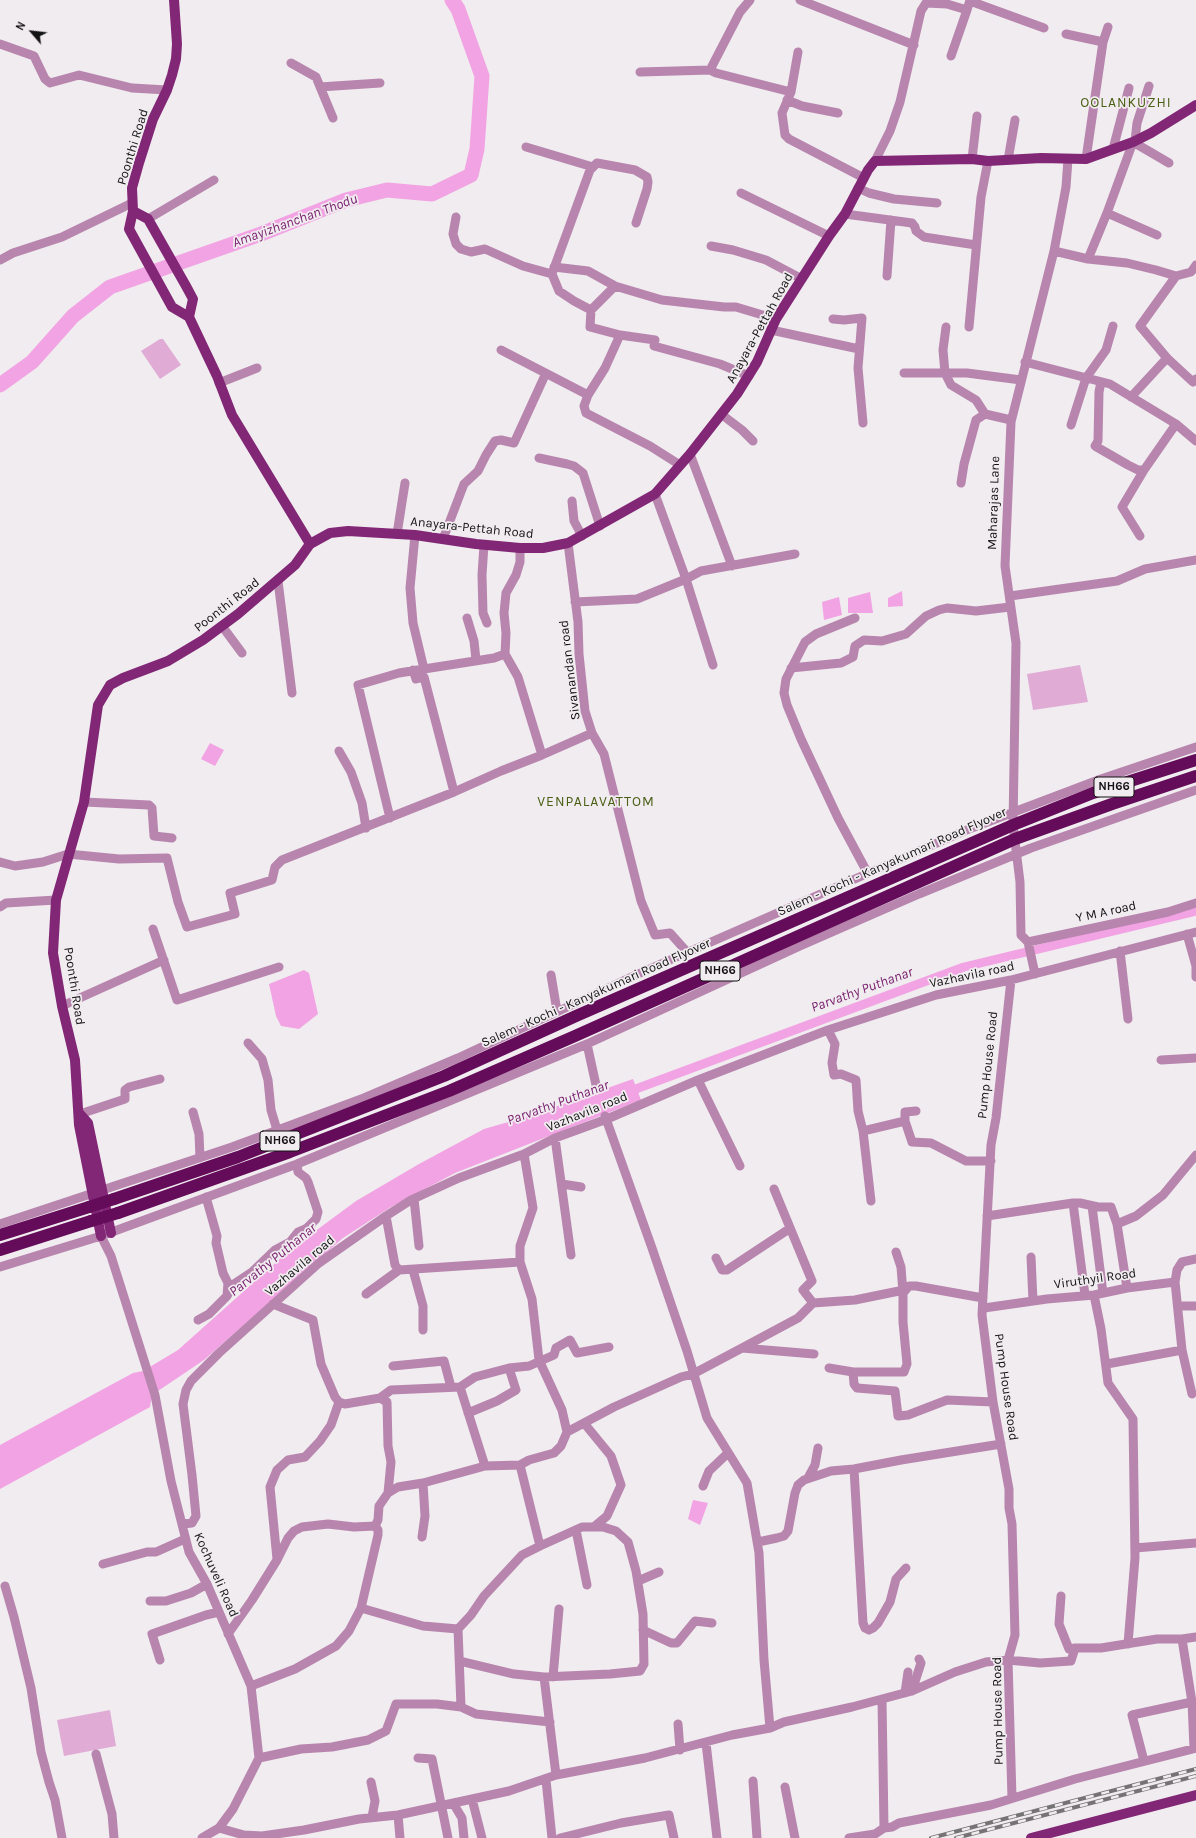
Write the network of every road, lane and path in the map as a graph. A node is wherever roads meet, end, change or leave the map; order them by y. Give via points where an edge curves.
1 (174, 0) edge
2 (750, 0) edge
3 (801, 0) edge
4 (970, 0) edge
5 (967, 10) junction
6 (1108, 27) dead end
7 (1044, 28) dead end
8 (1066, 34) dead end
9 (1103, 42) junction
10 (0, 44) edge
11 (914, 45) junction
12 (798, 52) dead end
13 (951, 56) dead end
14 (291, 63) dead end
15 (710, 70) junction
16 (640, 72) dead end
17 (380, 83) dead end
18 (320, 86) junction
19 (1149, 86) dead end
20 (1129, 88) dead end
21 (167, 90) junction
22 (789, 96) junction
23 (1196, 105) edge
24 (838, 113) dead end
25 (977, 116) dead end
26 (333, 118) dead end
27 (1015, 120) dead end
28 (1134, 141) junction
29 (526, 146) dead end
30 (1113, 149) junction
31 (972, 159) junction
32 (1068, 159) junction
33 (1086, 159) junction
34 (1008, 160) junction
35 (875, 161) junction
36 (988, 161) junction
37 (1169, 162) dead end
38 (593, 167) junction
39 (864, 178) junction
40 (214, 180) dead end
41 (858, 188) junction
42 (741, 193) dead end
43 (937, 203) dead end
44 (132, 207) junction
45 (1107, 213) junction
46 (845, 214) junction
47 (456, 217) dead end
48 (891, 220) junction
49 (636, 223) dead end
50 (151, 224) junction
51 (1157, 235) dead end
52 (829, 236) junction
53 (976, 245) junction
54 (711, 246) dead end
55 (1054, 251) junction
56 (1088, 259) junction
57 (0, 260) edge
58 (1196, 265) edge
59 (553, 271) junction
60 (887, 276) dead end
61 (1176, 276) junction
62 (802, 279) junction
63 (614, 286) junction
64 (591, 310) junction
65 (189, 316) junction
66 (776, 319) junction
67 (833, 319) dead end
68 (1113, 326) dead end
69 (946, 327) dead end
70 (969, 327) dead end
71 (771, 330) junction
72 (620, 335) junction
73 (859, 349) junction
74 (501, 350) dead end
75 (1167, 358) junction
76 (1025, 362) junction
77 (258, 368) dead end
78 (546, 373) junction
79 (904, 373) dead end
80 (945, 373) junction
81 (749, 376) junction
82 (1086, 378) junction
83 (1196, 379) edge
84 (1021, 380) junction
85 (1101, 382) junction
86 (219, 383) junction
87 (588, 394) junction
88 (1131, 397) junction
89 (721, 414) junction
90 (985, 414) junction
91 (1012, 420) junction
92 (863, 423) dead end
93 (1176, 424) junction
94 (1071, 425) dead end
95 (753, 441) dead end
96 (1196, 441) edge
97 (690, 454) junction
98 (539, 458) dead end
99 (680, 465) junction
100 (1144, 470) junction
101 (405, 483) dead end
102 (961, 483) dead end
103 (655, 494) junction
104 (572, 500) dead end
105 (600, 526) junction
106 (397, 534) junction
107 (415, 535) junction
108 (582, 536) junction
109 (1140, 536) dead end
110 (443, 539) junction
111 (568, 543) junction
112 (310, 544) junction
113 (484, 545) junction
114 (520, 548) junction
115 (795, 554) dead end
116 (1196, 560) edge
117 (732, 566) junction
118 (686, 579) junction
119 (278, 582) junction
120 (1010, 596) junction
121 (575, 602) junction
122 (1010, 607) junction
123 (467, 618) dead end
124 (855, 618) dead end
125 (487, 624) dead end
126 (222, 626) junction
127 (242, 653) dead end
128 (505, 654) junction
129 (476, 660) junction
130 (713, 665) dead end
131 (424, 668) junction
132 (791, 668) junction
133 (413, 670) junction
134 (292, 694) dead end
135 (592, 733) junction
136 (1196, 747) edge
137 (340, 751) dead end
138 (542, 755) junction
139 (1196, 760) edge
140 (1196, 776) edge
141 (1196, 790) edge
142 (454, 792) junction
143 (84, 802) junction
144 (390, 818) junction
145 (1013, 819) junction
146 (366, 828) junction
147 (172, 838) dead end
148 (1015, 839) junction
149 (68, 854) junction
150 (1017, 854) junction
151 (0, 862) edge
152 (867, 872) junction
153 (56, 900) junction
154 (1196, 903) edge
155 (0, 907) edge
156 (153, 929) dead end
157 (1192, 933) edge
158 (1025, 940) junction
159 (1120, 951) junction
160 (687, 952) junction
161 (164, 960) junction
162 (279, 967) dead end
163 (1035, 974) junction
164 (551, 975) dead end
165 (1196, 977) edge
166 (1011, 980) junction
167 (62, 1006) junction
168 (556, 1010) junction
169 (1128, 1019) dead end
170 (828, 1030) junction
171 (248, 1043) dead end
172 (587, 1044) junction
173 (1196, 1058) edge
174 (1160, 1060) dead end
175 (160, 1079) dead end
176 (698, 1080) junction
177 (596, 1085) dead end
178 (916, 1111) dead end
179 (193, 1112) dead end
180 (80, 1114) junction
181 (606, 1118) junction
182 (905, 1121) junction
183 (277, 1130) junction
184 (863, 1131) junction
185 (555, 1138) junction
186 (524, 1154) junction
187 (1196, 1155) edge
188 (200, 1158) junction
189 (991, 1161) junction
190 (297, 1164) junction
191 (740, 1166) dead end
192 (562, 1184) junction
193 (581, 1187) dead end
194 (774, 1189) dead end
195 (97, 1193) junction
196 (206, 1197) junction
197 (414, 1199) junction
198 (871, 1201) dead end
199 (1073, 1203) junction
200 (1092, 1206) junction
201 (386, 1216) junction
202 (987, 1216) junction
203 (0, 1224) edge
204 (1117, 1224) junction
205 (789, 1229) junction
206 (106, 1234) junction
207 (0, 1235) edge
208 (419, 1246) dead end
209 (0, 1250) edge
210 (896, 1252) dead end
211 (571, 1255) dead end
212 (1031, 1257) dead end
213 (716, 1258) dead end
214 (1196, 1259) edge
215 (520, 1262) junction
216 (0, 1267) edge
217 (399, 1270) junction
218 (413, 1270) junction
219 (1175, 1282) junction
220 (1127, 1288) junction
221 (903, 1293) junction
222 (366, 1294) dead end
223 (1094, 1295) junction
224 (227, 1296) junction
225 (983, 1298) junction
226 (1033, 1301) junction
227 (813, 1303) junction
228 (273, 1304) junction
229 (1178, 1306) junction
230 (1196, 1306) edge
231 (984, 1308) junction
232 (198, 1320) dead end
233 (423, 1330) dead end
234 (609, 1347) dead end
235 (742, 1348) junction
236 (1182, 1350) junction
237 (814, 1354) dead end
238 (539, 1360) junction
239 (1107, 1364) junction
240 (393, 1366) dead end
241 (509, 1368) junction
242 (829, 1368) dead end
243 (853, 1372) junction
244 (693, 1374) junction
245 (456, 1387) junction
246 (1192, 1394) dead end
247 (380, 1398) junction
248 (339, 1402) junction
249 (994, 1402) junction
250 (468, 1412) junction
251 (584, 1423) junction
252 (567, 1432) junction
253 (1001, 1444) junction
254 (818, 1448) dead end
255 (728, 1453) junction
256 (520, 1465) junction
257 (485, 1466) junction
258 (854, 1469) junction
259 (808, 1478) junction
260 (423, 1483) junction
261 (704, 1486) dead end
262 (388, 1493) junction
263 (183, 1524) junction
264 (375, 1526) junction
265 (595, 1526) junction
266 (576, 1530) junction
267 (422, 1537) dead end
268 (185, 1540) junction
269 (758, 1542) junction
270 (1196, 1543) edge
271 (540, 1546) junction
272 (1135, 1548) junction
273 (278, 1560) junction
274 (103, 1564) dead end
275 (906, 1568) dead end
276 (659, 1572) dead end
277 (638, 1581) junction
278 (207, 1584) junction
279 (587, 1585) dead end
280 (5, 1586) dead end
281 (1061, 1596) dead end
282 (150, 1601) dead end
283 (361, 1608) junction
284 (559, 1609) dead end
285 (219, 1612) junction
286 (712, 1623) dead end
287 (458, 1629) junction
288 (643, 1630) junction
289 (228, 1634) junction
290 (1196, 1638) edge
291 (1182, 1640) junction
292 (1128, 1644) junction
293 (1075, 1648) junction
294 (919, 1659) dead end
295 (160, 1660) dead end
296 (1008, 1660) junction
297 (460, 1661) junction
298 (908, 1672) dead end
299 (548, 1677) junction
300 (251, 1686) junction
301 (909, 1692) junction
302 (882, 1699) junction
303 (1192, 1702) junction
304 (461, 1707) junction
305 (550, 1722) junction
306 (678, 1724) dead end
307 (770, 1728) junction
308 (706, 1743) junction
309 (1195, 1748) edge
310 (680, 1750) junction
311 (96, 1754) dead end
312 (259, 1758) junction
313 (418, 1758) dead end
314 (1144, 1761) junction
315 (556, 1775) junction
316 (546, 1780) junction
317 (753, 1781) dead end
318 (371, 1782) dead end
319 (785, 1787) dead end
320 (1196, 1795) edge
321 (1012, 1798) junction
322 (472, 1799) junction
323 (453, 1803) junction
324 (441, 1805) junction
325 (398, 1815) junction
326 (372, 1817) junction
327 (219, 1828) junction
328 (884, 1828) junction
329 (245, 1836) edge
330 (62, 1838) edge
331 (114, 1838) edge
332 (202, 1838) edge
333 (400, 1838) edge
334 (448, 1838) edge
335 (464, 1838) edge
336 (482, 1838) edge
337 (552, 1838) edge
338 (560, 1838) edge
339 (674, 1838) edge
340 (717, 1838) edge
341 (757, 1838) edge
342 (795, 1838) edge
343 (849, 1838) edge
344 (1031, 1838) edge

1 - 21 main road, Poonthi Road via 177,44
2 - 15 street via 740,12
3 - 11 street
4 - 5 street
4 - 7 street
5 - 11 street via 947,4 926,3 921,11
5 - 13 street
6 - 9 street
8 - 9 street
9 - 33 street
10 - 21 street via 34,56 45,79 50,83 79,75 132,88
11 - 35 street via 900,102 890,131
12 - 22 street
14 - 18 street via 316,77
15 - 16 street
15 - 22 street
17 - 18 street
18 - 26 street
19 - 28 street
20 - 30 street
21 - 44 main road, Poonthi Road via 153,118 132,188
22 - 24 street via 802,106
22 - 39 street via 782,113 785,135
23 - 28 main road
25 - 31 street
27 - 34 street
28 - 30 main road
28 - 37 street
28 - 45 street
29 - 38 street
30 - 33 main road
31 - 35 main road
31 - 36 main road
32 - 33 main road
32 - 34 main road
32 - 55 street, Maharajas Lane via 1066,187
34 - 36 main road
35 - 39 main road, Anayara-Pettah Road
36 - 53 street
38 - 49 street via 597,162 636,170 647,177 647,189
38 - 59 street
39 - 41 main road, Anayara-Pettah Road
40 - 50 street
41 - 43 street via 894,198
41 - 46 main road, Anayara-Pettah Road
42 - 52 street
44 - 50 main road
44 - 57 street
44 - 65 main road, Poonthi Road via 129,229 135,241 172,307
45 - 51 street
45 - 56 street
46 - 48 street
46 - 52 main road, Anayara-Pettah Road
47 - 59 street via 453,234 456,244 461,249 471,252 484,249 523,266
48 - 53 street via 912,223 916,231 924,237
48 - 60 street
50 - 65 main road via 193,299
52 - 62 main road, Anayara-Pettah Road
53 - 70 street
54 - 62 street via 766,260
55 - 56 street
55 - 76 street, Maharajas Lane
56 - 61 street via 1127,263
58 - 61 street via 1191,272
59 - 63 street via 588,271
59 - 64 street via 559,291
61 - 75 street via 1140,326
62 - 66 main road, Anayara-Pettah Road
63 - 64 street
63 - 66 street via 662,300 736,307
64 - 72 street via 590,327
65 - 86 main road
66 - 71 main road, Anayara-Pettah Road
67 - 73 street via 862,318
68 - 82 street via 1106,350
69 - 80 street via 943,350
71 - 73 street
71 - 81 main road, Anayara-Pettah Road
72 - 81 street via 655,343
72 - 87 street via 605,368
73 - 92 street via 858,368
74 - 78 street
75 - 83 street via 1193,382
75 - 88 street
76 - 82 street
76 - 84 street, Maharajas Lane
77 - 86 street
78 - 87 street
78 - 110 street via 514,444 495,440 478,472 464,484
79 - 80 street
80 - 84 street via 967,373
80 - 90 street via 951,385 976,400
81 - 89 main road, Anayara-Pettah Road
82 - 85 street
82 - 94 street
84 - 91 street, Maharajas Lane
85 - 88 street via 1110,384
85 - 100 street via 1096,446 1138,470
86 - 112 main road via 232,415
87 - 99 street via 584,406 586,413 650,446
88 - 93 street
89 - 95 street
89 - 97 main road, Anayara-Pettah Road
90 - 91 street
90 - 102 street via 976,420
91 - 120 street, Maharajas Lane via 1005,566
93 - 96 street
93 - 100 street
97 - 99 main road, Anayara-Pettah Road
97 - 117 street
98 - 105 street via 574,466 583,474
99 - 103 main road, Anayara-Pettah Road
100 - 109 street via 1122,507
101 - 106 street
103 - 105 main road, Anayara-Pettah Road
103 - 118 street
104 - 108 street via 574,521
105 - 108 main road, Anayara-Pettah Road
106 - 107 main road, Anayara-Pettah Road
106 - 112 main road, Anayara-Pettah Road via 348,531 330,533
107 - 110 main road, Anayara-Pettah Road
107 - 131 street via 410,588 413,623
108 - 111 main road, Anayara-Pettah Road
110 - 113 main road, Anayara-Pettah Road
111 - 114 main road, Anayara-Pettah Road via 543,548
111 - 121 street, Sivanandan road
112 - 119 main road, Poonthi Road via 295,565
113 - 114 main road, Anayara-Pettah Road
113 - 125 street via 483,613
114 - 128 street via 520,562 516,575 506,593
115 - 117 street
116 - 120 street via 1144,569 1117,581
117 - 118 street via 701,571
118 - 121 street via 637,599
118 - 130 street
119 - 126 main road, Poonthi Road
119 - 134 street
120 - 122 street, Maharajas Lane
121 - 135 street, Sivanandan road via 586,711
122 - 132 street via 982,611 947,608 939,610 926,616 906,634 882,641 864,640 855,646 853,657 842,663
122 - 145 street, Maharajas Lane via 1016,643
123 - 129 street via 474,641
124 - 132 street via 816,634 805,642
126 - 127 street
126 - 143 main road, Poonthi Road via 168,662 110,685 98,705
128 - 129 street
128 - 138 street via 518,677
129 - 131 street
131 - 133 street
132 - 152 street via 784,693 787,705 838,818
133 - 142 street via 416,679 424,677
133 - 144 street via 358,685
135 - 138 street
135 - 160 street, Sivanandan road via 604,754 641,901 655,934 670,932
136 - 145 street via 1102,779
137 - 146 street via 356,785
138 - 142 street
139 - 145 highway, Salem - Kochi - Kanyakumari Road Flyover / NH66
140 - 148 highway, NH66
141 - 150 street
142 - 144 street
143 - 147 street via 149,805 152,808 154,836
143 - 149 main road, Poonthi Road
144 - 146 street
145 - 148 street, Maharajas Lane
145 - 152 street via 969,829
145 - 207 highway, Salem - Kochi - Kanyakumari Road Flyover / NH66, bridge via 444,1076 238,1157
146 - 149 street via 282,860 275,867 272,880 230,893 235,914 187,927 167,858 119,859
148 - 150 street, Maharajas Lane
148 - 209 highway, NH66, bridge via 449,1091 290,1152 118,1213
149 - 151 street via 43,862 15,866
149 - 153 main road, Poonthi Road
150 - 158 street, Maharajas Lane via 1021,935
150 - 172 street via 860,919
152 - 160 street
153 - 155 street via 6,903
153 - 167 main road, Poonthi Road via 53,953
154 - 158 street, Y M A road via 1168,912
156 - 161 street
157 - 159 street, Vazhavila road
157 - 165 street
158 - 163 street, Maharajas Lane
159 - 163 street, Vazhavila road
159 - 169 street
160 - 168 street
161 - 162 street via 177,1000
161 - 167 street
163 - 166 street, Vazhavila road
164 - 168 street
166 - 170 street, Vazhavila road via 936,995
166 - 189 street, Pump House Road
167 - 180 main road, Poonthi Road via 74,1060
168 - 183 street via 458,1058 364,1098
170 - 176 street, Vazhavila road
170 - 184 street via 835,1044 832,1063 834,1075 841,1074 856,1080 858,1111
171 - 183 street via 262,1059 268,1080 270,1110
172 - 177 street
172 - 190 street
173 - 174 street
175 - 180 street via 129,1087 125,1090 125,1098
176 - 181 street, Vazhavila road
176 - 191 street
178 - 182 street via 905,1112
179 - 188 street via 200,1134
180 - 195 main road, Poonthi Road via 79,1125
181 - 185 street, Vazhavila road
181 - 244 street
182 - 184 street
182 - 189 street via 912,1142 932,1143 966,1161
183 - 188 street
184 - 198 street
185 - 186 street, Vazhavila road
185 - 192 street
186 - 197 street, Vazhavila road via 459,1178
186 - 215 street via 533,1208 520,1246
187 - 204 street via 1163,1195 1136,1216
188 - 195 street
189 - 202 street, Pump House Road
190 - 196 street
190 - 224 street via 298,1172 308,1182 318,1212 316,1219 234,1284
192 - 193 street
192 - 211 street
194 - 205 street
195 - 203 street
195 - 206 main road, Poonthi Road
196 - 206 street
196 - 224 street via 217,1236 216,1243 223,1273 228,1283
197 - 201 street, Vazhavila road
197 - 208 street
199 - 200 street
199 - 202 street
199 - 223 street
200 - 204 street via 1110,1207
200 - 223 street
201 - 217 street via 395,1265
201 - 228 street, Vazhavila road via 319,1263
202 - 225 street, Pump House Road
204 - 220 street
205 - 213 street via 727,1270 722,1270
205 - 227 street via 812,1281 803,1290
206 - 216 street
206 - 263 street, Kochuveli Road via 154,1390
210 - 221 street via 902,1267
212 - 226 street
214 - 219 street via 1182,1262 1177,1270
215 - 218 street
215 - 238 street via 532,1299
217 - 218 street
217 - 222 street
218 - 233 street via 423,1306
219 - 220 street, Viruthyil Road
219 - 229 street
220 - 223 street, Viruthyil Road
221 - 225 street via 909,1286 916,1286
221 - 227 street via 899,1291 855,1300
221 - 243 street via 906,1369 904,1372
223 - 226 street, Viruthyil Road
223 - 239 street
224 - 232 street via 209,1314
225 - 231 street, Pump House Road
226 - 231 street, Viruthyil Road
227 - 235 street via 798,1318
228 - 248 street via 313,1320 321,1364
228 - 263 street, Vazhavila road via 196,1375 186,1390 183,1404 196,1516 192,1523
229 - 230 street
229 - 236 street
231 - 249 street, Pump House Road via 982,1315
234 - 238 street via 577,1353 570,1340 556,1348 554,1354
235 - 237 street
235 - 244 street
236 - 239 street
236 - 246 street
238 - 241 street via 529,1366
238 - 252 street via 562,1410
239 - 272 street via 1108,1383 1132,1419
240 - 245 street via 444,1361
241 - 245 street via 476,1377
241 - 250 street via 516,1390 497,1401
242 - 243 street
243 - 249 street via 857,1388 895,1391 898,1416 908,1415 947,1400
244 - 251 street via 681,1376
244 - 255 street via 707,1418
245 - 247 street via 391,1390
245 - 250 street
247 - 248 street via 345,1404
247 - 262 street via 387,1402 391,1462
248 - 273 street via 331,1425 320,1441 305,1456 288,1460 276,1470 270,1487
249 - 253 street, Pump House Road
250 - 257 street
251 - 252 street
251 - 265 street via 611,1456 621,1486 608,1516
252 - 256 street via 561,1446 554,1453
253 - 258 street
253 - 296 street, Pump House Road via 1012,1524 1015,1635
254 - 259 street via 815,1465
255 - 261 street via 709,1471
255 - 269 street via 747,1483
256 - 257 street
256 - 271 street
257 - 260 street
258 - 259 street via 831,1471
258 - 275 street via 865,1628 869,1630 878,1623 890,1602 896,1579
259 - 269 street via 798,1485 788,1531 784,1536
260 - 262 street via 398,1487
260 - 267 street
262 - 264 street via 379,1506
263 - 268 street, Kochuveli Road
264 - 273 street via 328,1524 302,1527 288,1538
264 - 283 street via 378,1535
265 - 266 street
265 - 277 street via 616,1531 628,1542
266 - 271 street
266 - 279 street
268 - 274 street via 156,1552
268 - 278 street, Kochuveli Road
269 - 307 street
270 - 272 street
271 - 287 street via 522,1555
272 - 292 street
273 - 289 street
276 - 277 street
277 - 288 street
278 - 282 street via 166,1601
278 - 285 street, Kochuveli Road
280 - 330 street via 32,1688 41,1752 55,1800
281 - 293 street via 1059,1624 1069,1649
283 - 287 street via 423,1626
283 - 300 street via 353,1625 336,1646 295,1669
284 - 299 street
285 - 289 street, Kochuveli Road
285 - 295 street via 152,1634
286 - 288 street via 695,1621 677,1643 670,1643
287 - 297 street
288 - 299 street via 644,1664 640,1671
289 - 300 street, Kochuveli Road
290 - 291 street
291 - 292 street via 1157,1639
291 - 303 street
292 - 293 street
293 - 296 street via 1071,1661 1040,1663
294 - 301 street via 921,1663
296 - 301 street via 986,1662 955,1672
296 - 321 street, Pump House Road
297 - 299 street via 514,1674
297 - 304 street
298 - 301 street
299 - 305 street
300 - 312 street, Kochuveli Road
301 - 302 street
302 - 307 street via 791,1720
302 - 328 street
303 - 309 street
303 - 314 street via 1132,1715
304 - 305 street via 471,1713
304 - 312 street via 396,1704 386,1731 368,1740 332,1747 301,1749
305 - 315 street
306 - 310 street
307 - 308 street
308 - 310 street
308 - 340 street
309 - 314 street
310 - 315 street
311 - 331 street via 112,1814
312 - 327 street via 233,1809
313 - 324 street via 432,1759
314 - 321 street
315 - 316 street
316 - 322 street
316 - 337 street
317 - 341 street
318 - 326 street via 375,1801
319 - 342 street
320 - 344 main road
321 - 328 street via 992,1805
322 - 323 street
322 - 336 street
323 - 324 street
323 - 335 street via 462,1818
324 - 325 street
324 - 334 street
325 - 326 street
325 - 333 street
326 - 329 street via 304,1830
327 - 329 street
327 - 332 street
328 - 343 street via 875,1834
338 - 339 street via 621,1823 670,1815

